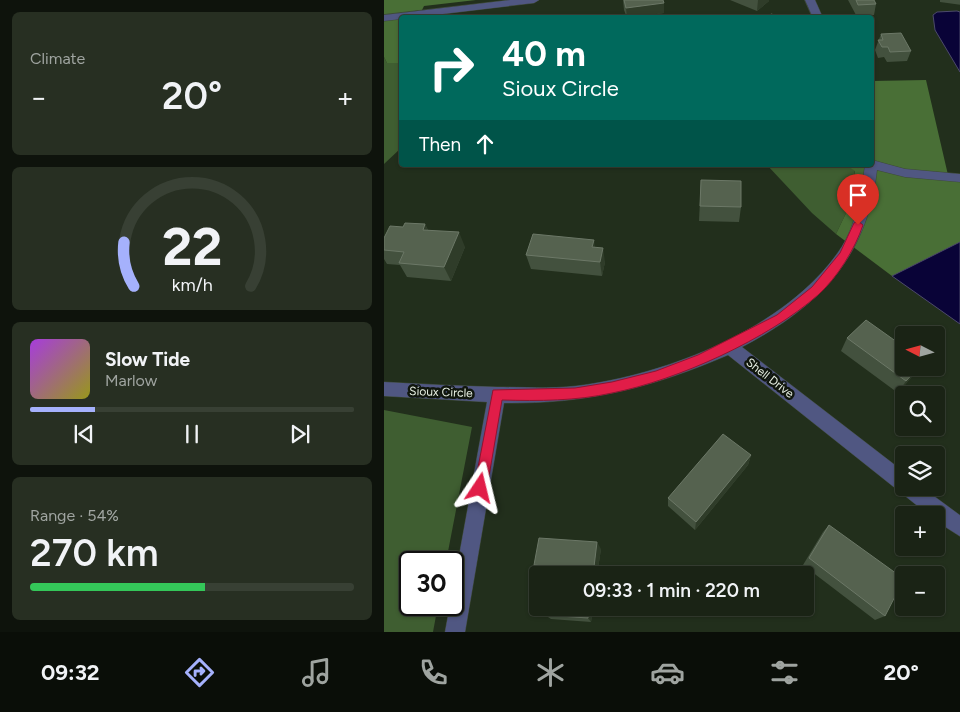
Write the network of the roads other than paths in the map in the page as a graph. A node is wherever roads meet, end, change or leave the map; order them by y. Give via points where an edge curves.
1 (534, 0) edge
2 (810, 0) edge
3 (409, 15) edge
4 (817, 15) edge
5 (399, 16) edge
6 (384, 18) edge
7 (874, 166) edge
8 (871, 167) edge
9 (960, 178) edge
10 (729, 346) junction
11 (384, 390) edge
12 (497, 394) junction
13 (895, 476) edge
14 (919, 496) edge
15 (960, 528) edge
16 (455, 632) edge

1 - 3 street
2 - 4 street
5 - 6 street
7 - 9 street via 905,173
8 - 10 street via 868,189 853,239 833,270 816,290 781,318
10 - 12 street, Sioux Circle via 657,376 612,388 575,393
10 - 13 street, Shell Drive
11 - 12 street, Sioux Circle
12 - 16 street
14 - 15 street

